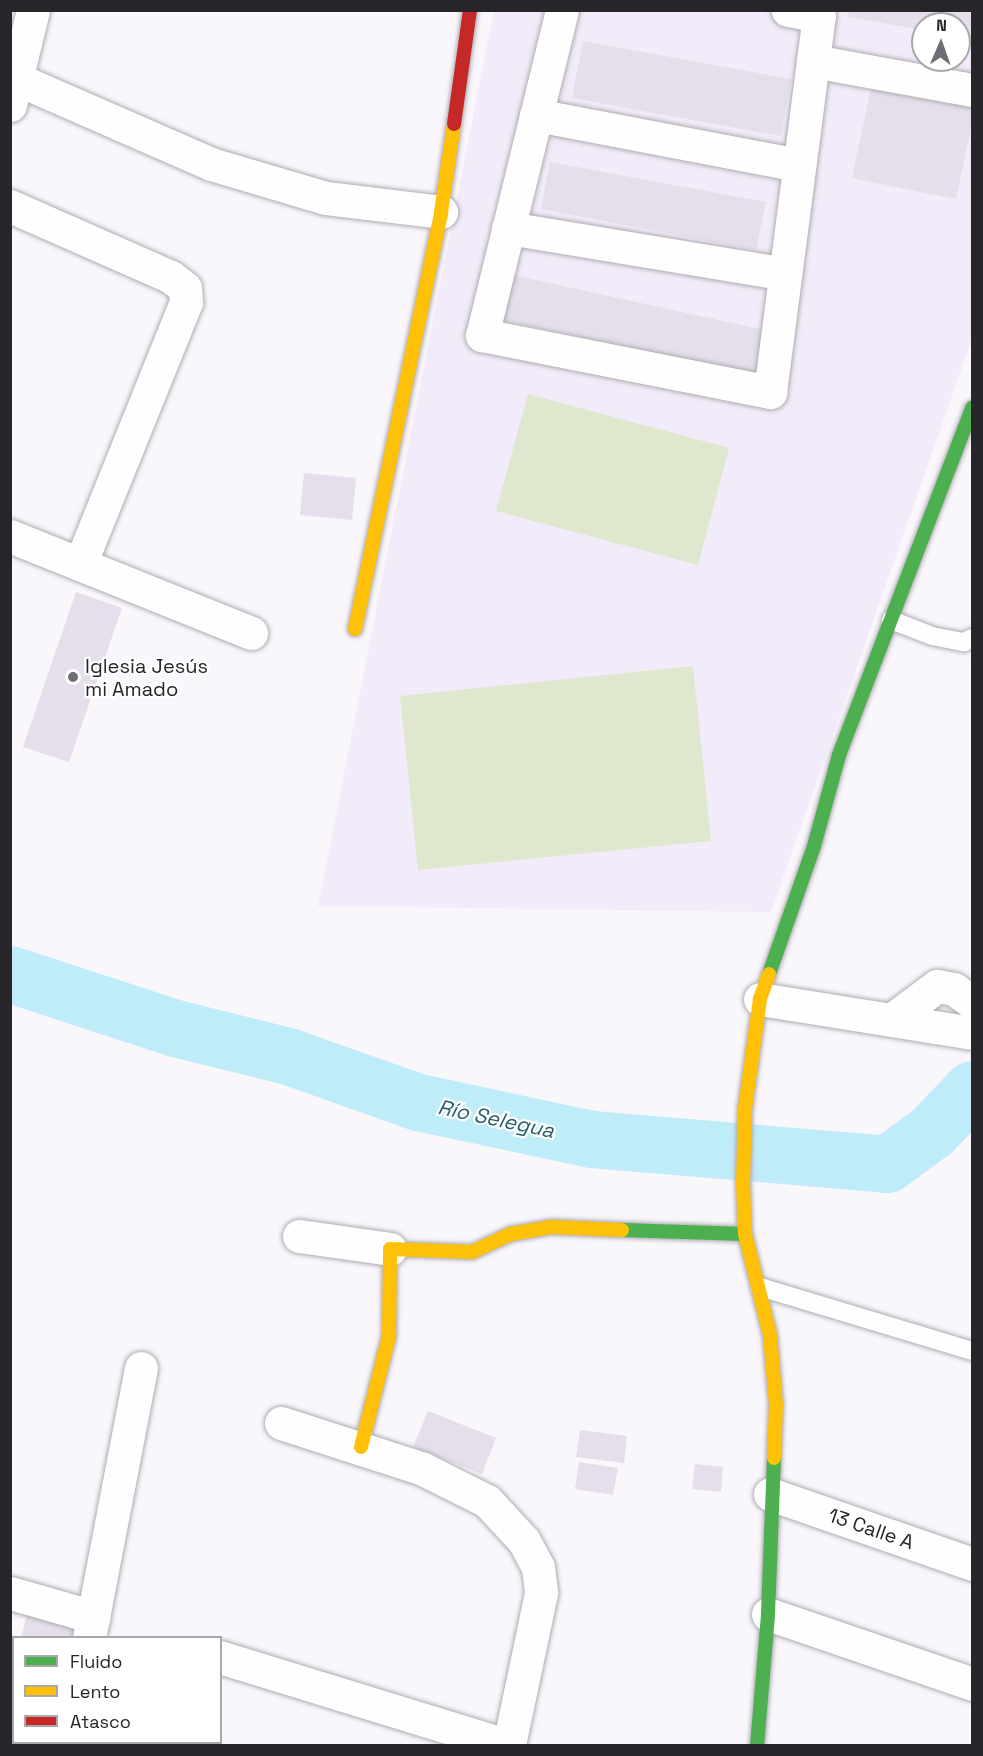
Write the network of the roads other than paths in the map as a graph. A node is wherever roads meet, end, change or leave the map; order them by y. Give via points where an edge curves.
1 (33, 10) edge
2 (470, 10) edge
3 (562, 10) edge
4 (788, 10) edge
5 (813, 61) junction
6 (972, 90) edge
7 (15, 93) edge
8 (536, 115) junction
9 (799, 165) junction
10 (10, 206) edge
11 (441, 212) junction
12 (508, 228) junction
13 (785, 274) junction
14 (972, 408) edge
15 (10, 536) edge
16 (80, 564) junction
17 (891, 620) junction
18 (355, 629) dead end
19 (251, 633) dead end
20 (972, 638) edge
21 (760, 999) junction
22 (972, 1002) edge
23 (894, 1018) junction
24 (959, 1031) edge
25 (745, 1234) junction
26 (299, 1236) dead end
27 (390, 1249) junction
28 (760, 1287) junction
29 (972, 1351) edge
30 (141, 1368) dead end
31 (281, 1423) dead end
32 (361, 1447) junction
33 (770, 1494) junction
34 (972, 1564) edge
35 (10, 1593) edge
36 (768, 1614) junction
37 (91, 1627) edge
38 (222, 1658) edge
39 (972, 1684) edge
40 (510, 1745) edge
41 (757, 1746) edge

1 - 7 street
2 - 11 street
3 - 8 street
4 - 5 street via 819,16
5 - 6 street
5 - 9 street
7 - 11 street via 210,164 327,198
8 - 9 street
8 - 12 street
9 - 13 street
10 - 16 street via 171,277 185,288 186,302
11 - 18 street
12 - 13 street
12 - 13 street via 482,335 770,392
14 - 17 street
15 - 16 street
16 - 19 street
17 - 20 lane via 932,636 964,642
17 - 21 street via 839,755 814,846
21 - 23 street
21 - 25 street via 745,1108
22 - 23 street via 954,989 937,986
23 - 24 street
25 - 27 street via 551,1227 512,1234 472,1252
25 - 28 street
26 - 27 street
27 - 32 street via 389,1336
28 - 29 lane
28 - 33 street via 770,1335 776,1405
30 - 37 street
31 - 32 street
32 - 40 street via 423,1469 488,1501 524,1541 538,1568 541,1593
33 - 34 street, 13 Calle A
33 - 36 street
35 - 37 street
36 - 39 street
36 - 41 street
38 - 40 street

